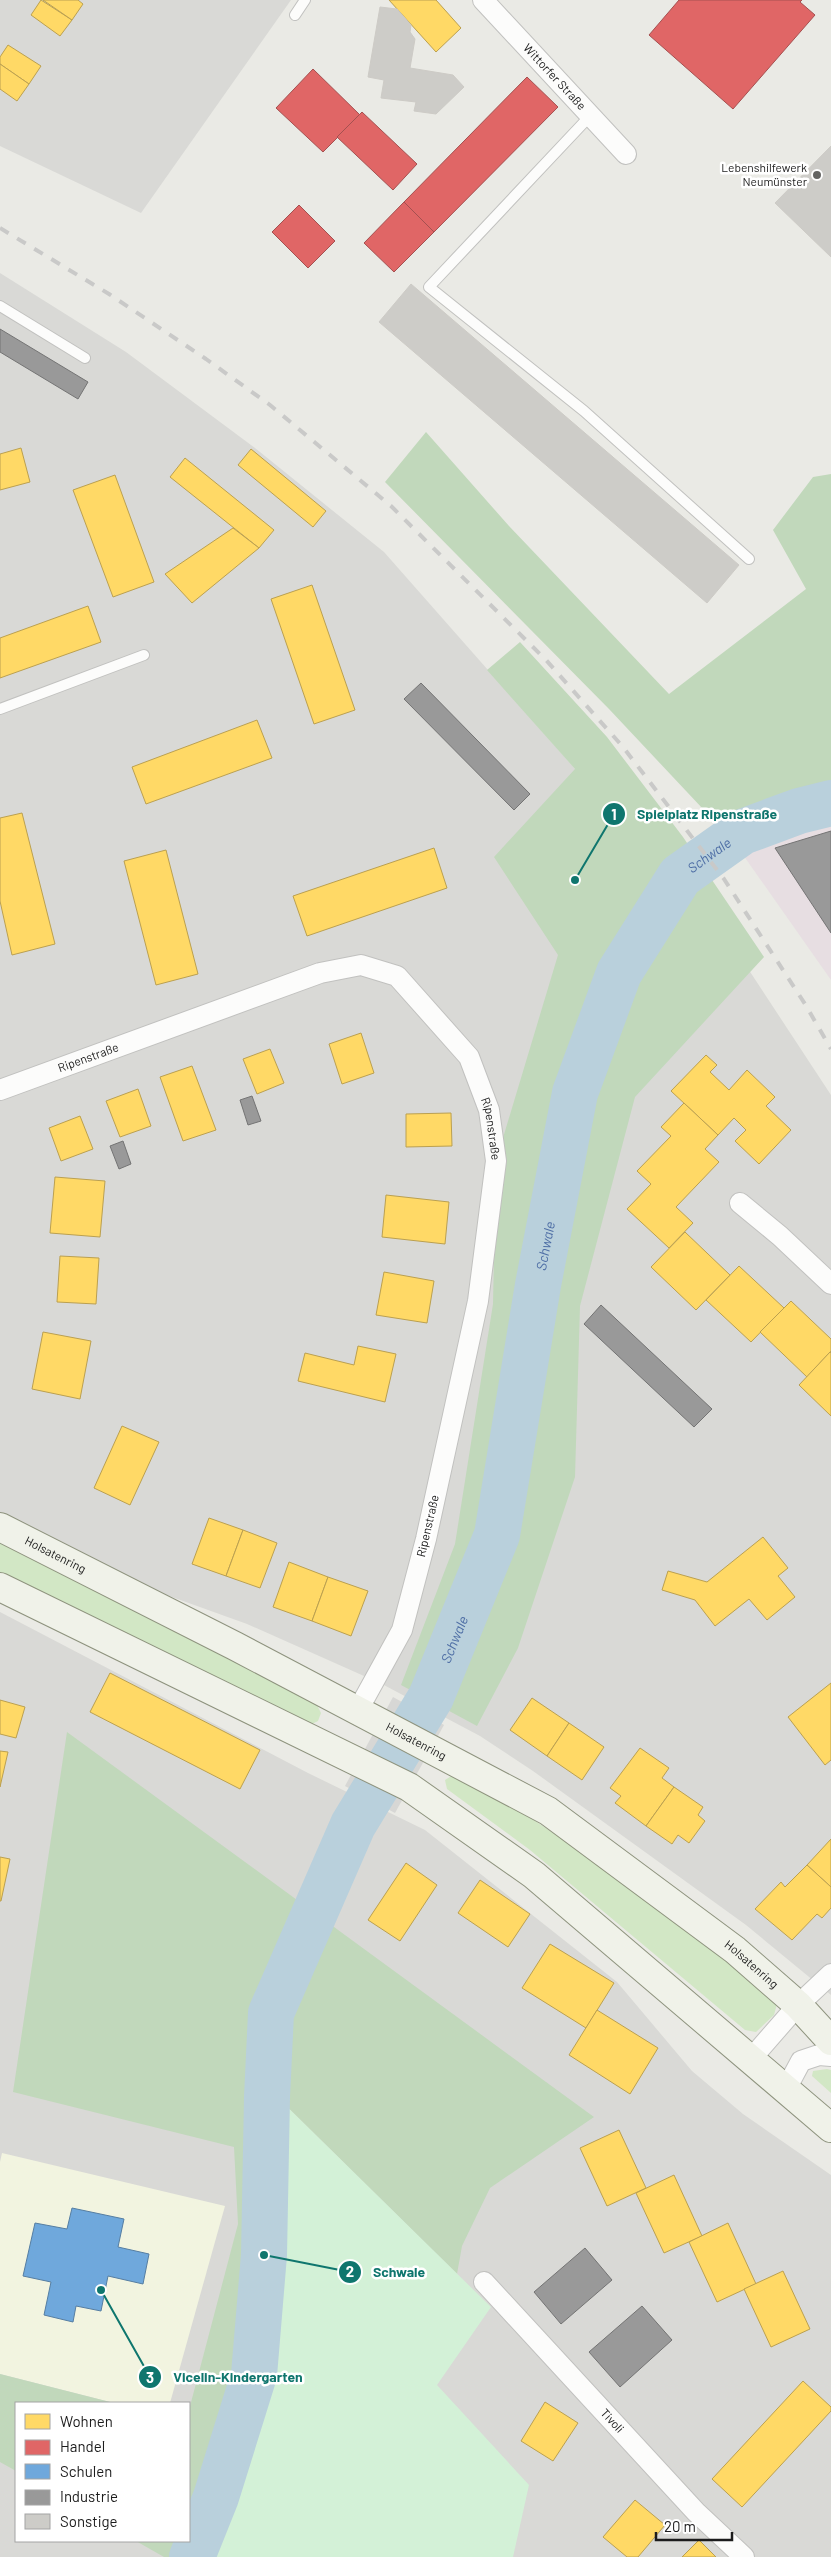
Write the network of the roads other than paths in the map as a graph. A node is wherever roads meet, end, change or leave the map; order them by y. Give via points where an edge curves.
1 (305, 0) edge
2 (483, 0) edge
3 (295, 15) dead end
4 (589, 117) junction
5 (626, 154) dead end
6 (0, 306) edge
7 (85, 358) dead end
8 (749, 559) dead end
9 (144, 655) dead end
10 (0, 709) edge
11 (0, 1090) edge
12 (740, 1203) dead end
13 (831, 1284) edge
14 (0, 1527) edge
15 (0, 1587) edge
16 (369, 1716) junction
17 (831, 1974) edge
18 (798, 2005) junction
19 (831, 2041) edge
20 (831, 2056) edge
21 (750, 2060) junction
22 (786, 2089) junction
23 (831, 2128) edge
24 (484, 2282) dead end
25 (744, 2557) edge

1 - 3 lane
2 - 4 street, Wittorfer Straße
4 - 5 street, Wittorfer Straße
4 - 8 lane via 429,287 584,411
6 - 7 lane
9 - 10 lane
11 - 16 street, Ripenstraße via 320,974 361,965 397,976 469,1057 489,1110 496,1161 478,1301 426,1539 402,1630
12 - 13 street
14 - 16 main road, Holsatenring
15 - 21 main road via 410,1787 534,1876
16 - 18 main road, Holsatenring via 548,1811 735,1950
17 - 18 street
18 - 19 main road, Holsatenring
18 - 21 street
20 - 22 street via 819,2054 801,2061
21 - 22 main road
22 - 23 main road
24 - 25 street, Tivoli via 696,2512

